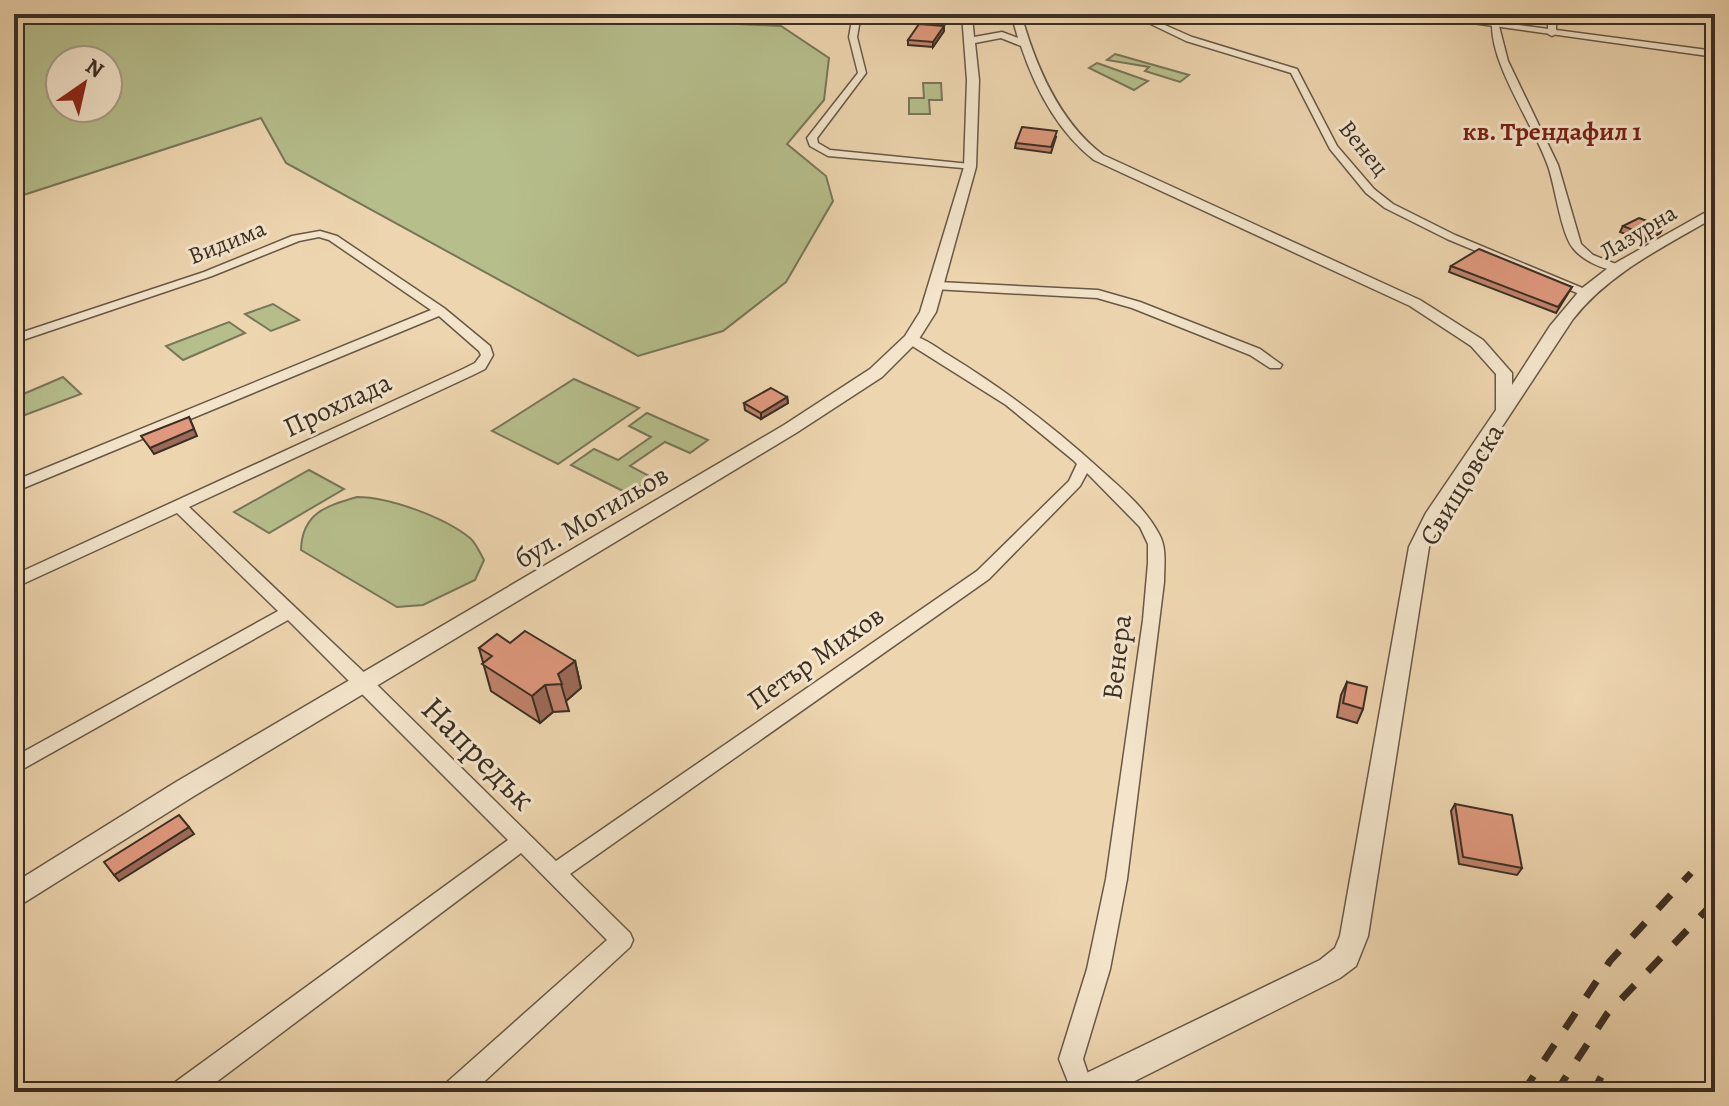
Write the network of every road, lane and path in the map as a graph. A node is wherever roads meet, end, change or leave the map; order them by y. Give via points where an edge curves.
1 (857, 14) edge
2 (970, 14) edge
3 (1014, 14) edge
4 (1134, 14) edge
5 (1413, 14) edge
6 (1552, 14) edge
7 (994, 17) junction
8 (1495, 26) junction
9 (1020, 27) junction
10 (971, 34) junction
11 (1552, 34) junction
12 (1028, 45) junction
13 (1715, 54) edge
14 (970, 167) junction
15 (1715, 211) edge
16 (1617, 268) junction
17 (938, 286) junction
18 (1586, 292) junction
19 (440, 311) junction
20 (1565, 319) junction
21 (14, 339) edge
22 (911, 339) junction
23 (1275, 365) dead end
24 (1504, 373) junction
25 (1504, 412) junction
26 (1085, 463) junction
27 (14, 487) edge
28 (178, 505) junction
29 (14, 582) edge
30 (289, 612) junction
31 (364, 683) junction
32 (14, 766) edge
33 (522, 841) junction
34 (555, 873) junction
35 (14, 897) edge
36 (1082, 1091) edge
37 (183, 1092) edge
38 (455, 1092) edge

1 - 14 street via 853,37 862,73 812,138 813,144 828,153
2 - 7 street
2 - 10 street, бул. Могильов
3 - 7 street
3 - 9 street
4 - 18 street, Венец via 1189,39 1294,71 1333,147 1389,206
5 - 8 street
6 - 11 street
7 - 9 street
7 - 10 street
8 - 11 street
8 - 16 street via 1504,61 1553,165 1576,245 1589,257
9 - 12 street
10 - 12 street via 1002,35
10 - 14 street, бул. Могильов
11 - 13 street
12 - 24 street via 1048,95 1095,156 1415,303 1477,343
14 - 17 street, бул. Могильов
15 - 16 street, Лазурна
16 - 18 street, Лазурна
17 - 22 street, бул. Могильов
17 - 23 street via 1060,289 1108,296 1255,352
18 - 20 street, Лазурна
19 - 21 street, Видима via 333,238 313,234
19 - 27 street, Прохлада
19 - 28 street, Прохлада via 485,349 480,366
20 - 24 street via 1529,357
20 - 25 street
22 - 26 street, Венера via 1026,410
22 - 31 street, бул. Могильов via 876,373 790,429
24 - 25 street, Свищовска
25 - 36 street, Свищовска via 1419,547 1354,936 1346,957
26 - 34 street, Петър Михов via 1075,483 1038,524 983,575
26 - 36 street, Венера via 1150,528 1157,561 1110,932 1071,1059
28 - 29 street, Прохлада
28 - 30 street, Напредък
30 - 31 street, Напредък
30 - 32 street
31 - 33 street, Напредък
31 - 35 street, бул. Могильов
33 - 34 street, Напредък
33 - 37 street
34 - 38 street, Напредък via 622,940

